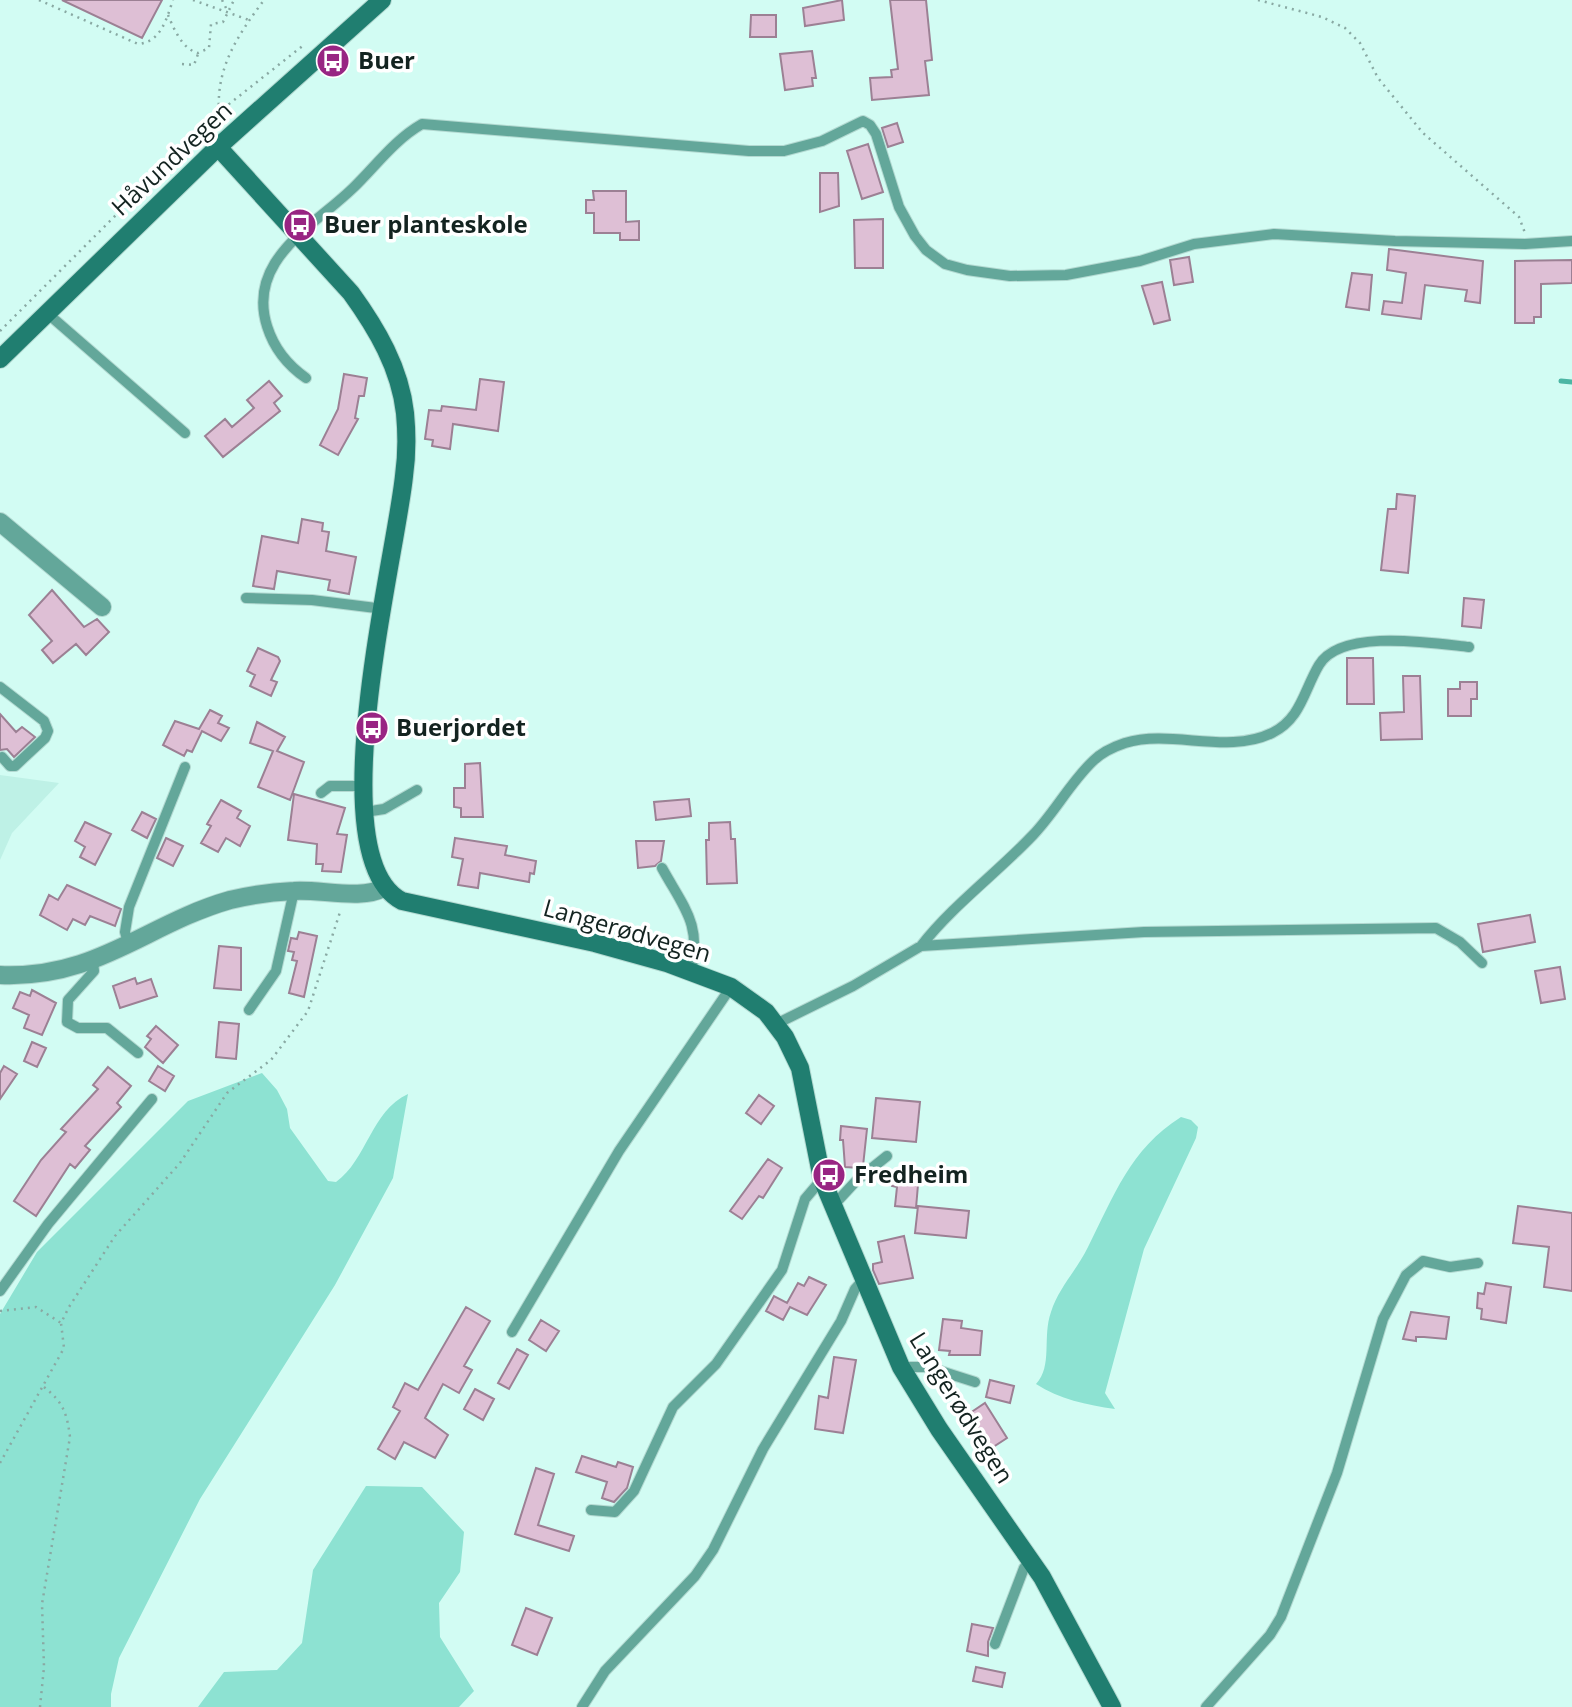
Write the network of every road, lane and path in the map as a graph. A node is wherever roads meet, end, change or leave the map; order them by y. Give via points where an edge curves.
1 (39, 0) edge
2 (173, 0) edge
3 (193, 0) edge
4 (222, 0) edge
5 (234, 0) edge
6 (264, 0) edge
7 (383, 0) edge
8 (1258, 0) edge
9 (168, 15) junction
10 (230, 15) junction
11 (249, 20) junction
12 (313, 37) dead end
13 (198, 53) junction
14 (181, 64) dead end
15 (219, 112) junction
16 (218, 147) junction
17 (299, 236) junction
18 (1572, 241) edge
19 (1525, 244) junction
20 (47, 313) junction
21 (0, 331) edge
22 (0, 359) edge
23 (306, 378) dead end
24 (185, 433) dead end
25 (0, 522) edge
26 (246, 598) dead end
27 (102, 607) dead end
28 (384, 609) junction
29 (1469, 648) dead end
30 (0, 687) edge
31 (2, 757) dead end
32 (185, 767) dead end
33 (363, 786) junction
34 (417, 790) dead end
35 (321, 793) dead end
36 (365, 811) junction
37 (662, 868) dead end
38 (383, 888) junction
39 (294, 891) junction
40 (346, 892) junction
41 (130, 946) junction
42 (920, 946) junction
43 (93, 961) junction
44 (1482, 963) dead end
45 (691, 972) junction
46 (0, 975) edge
47 (731, 988) junction
48 (248, 1010) dead end
49 (776, 1024) junction
50 (138, 1053) dead end
51 (152, 1099) dead end
52 (887, 1156) dead end
53 (822, 1179) junction
54 (832, 1207) junction
55 (1478, 1263) dead end
56 (863, 1280) junction
57 (0, 1291) edge
58 (0, 1311) edge
59 (61, 1323) junction
60 (512, 1332) dead end
61 (901, 1367) junction
62 (975, 1382) dead end
63 (44, 1387) junction
64 (0, 1463) edge
65 (591, 1510) dead end
66 (1032, 1560) junction
67 (995, 1644) dead end
68 (40, 1707) edge
69 (582, 1707) edge
70 (1112, 1707) edge
71 (1206, 1707) edge

1 - 9 path via 138,44 158,36
2 - 9 path
3 - 10 path
4 - 10 path
5 - 10 path
6 - 11 path
7 - 16 main road, Håvundvegen
8 - 19 path via 1345,28 1423,134 1519,217
9 - 13 path via 181,40
10 - 11 path
10 - 13 path via 211,24 212,43
11 - 15 path via 222,69
12 - 15 path, Håvundvegen
13 - 14 path via 194,65
15 - 21 path, Håvundvegen
16 - 17 main road
16 - 20 main road, Håvundvegen
17 - 19 lane via 422,124 784,151 822,141 863,121 876,134 899,207 915,236 945,264 967,270 1010,276 1066,275 1140,261 1195,244 1274,234
17 - 23 lane via 274,265 264,312 279,355
17 - 28 main road via 369,317 399,385 406,460
18 - 19 lane
20 - 22 main road, Håvundvegen
20 - 24 lane
25 - 27 street
26 - 28 lane
28 - 33 main road via 366,717
29 - 42 lane via 1386,642 1344,645 1320,664 1295,715 1272,733 1231,741 1139,741 1105,751 1084,770 1034,835
30 - 31 lane via 44,721 48,731 15,766
32 - 41 lane via 129,907 125,932
33 - 35 lane via 331,786
33 - 36 main road
34 - 36 lane via 384,809
36 - 38 main road via 370,855
37 - 45 lane via 692,920 696,943
38 - 40 street via 368,894
38 - 45 main road, Langerødvegen via 402,901 595,943
39 - 40 street
39 - 41 street via 231,900
39 - 48 lane via 276,971
40 - 59 path via 308,1011 271,1060 227,1093 180,1163 115,1236
41 - 43 street
42 - 44 lane via 1144,932 1436,928
42 - 49 lane
43 - 46 street via 62,971
43 - 50 lane via 94,971 68,1000 68,1022 78,1028 107,1028
45 - 47 main road, Langerødvegen
47 - 49 main road, Langerødvegen via 758,1005
47 - 60 lane via 619,1151
49 - 53 main road, Langerødvegen via 800,1068
51 - 57 lane via 48,1224
52 - 54 lane
53 - 54 main road, Langerødvegen
53 - 65 lane via 805,1199 782,1270 716,1364 673,1407 634,1491 615,1512
54 - 56 main road, Langerødvegen
55 - 71 lane via 1450,1267 1423,1261 1406,1275 1383,1319 1337,1473 1281,1617
56 - 61 main road, Langerødvegen
56 - 69 lane via 764,1449 713,1550 695,1576 605,1671
58 - 59 path via 36,1307
59 - 63 path via 64,1348
61 - 62 lane via 928,1367
61 - 66 main road, Langerødvegen
63 - 64 path
63 - 68 path via 67,1411 70,1437 41,1604 44,1667
66 - 67 lane via 1024,1568
66 - 70 main road, Langerødvegen

